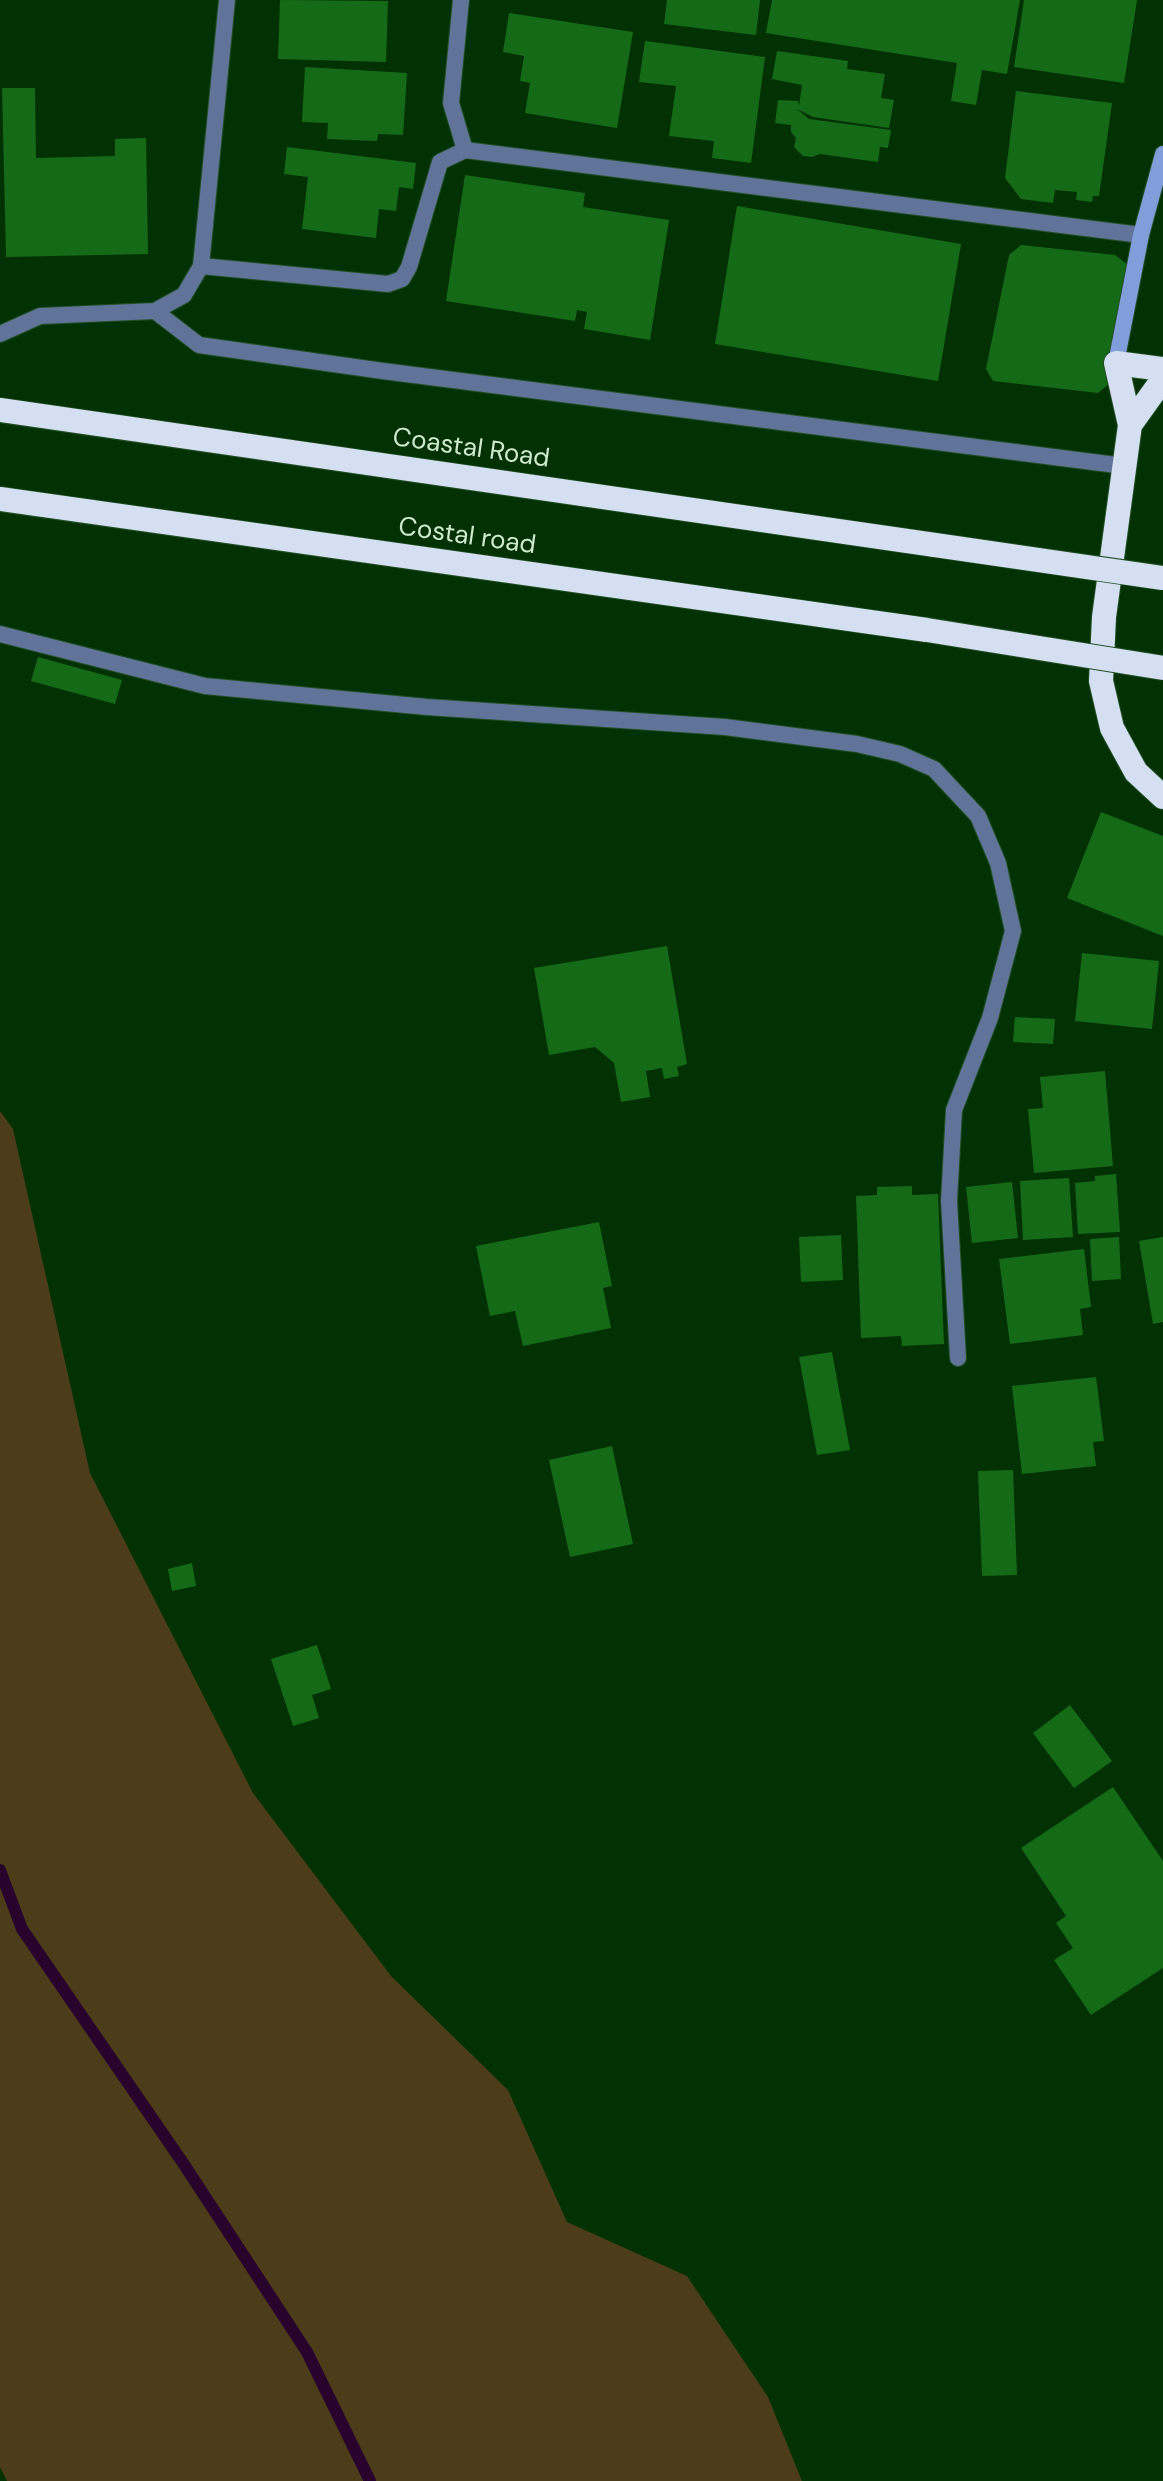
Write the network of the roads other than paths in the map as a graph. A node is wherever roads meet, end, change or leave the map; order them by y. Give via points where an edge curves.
1 (227, 0) edge
2 (461, 0) edge
3 (465, 150) junction
4 (1163, 154) edge
5 (1141, 235) junction
6 (201, 266) junction
7 (155, 311) junction
8 (0, 334) edge
9 (1116, 363) junction
10 (1163, 369) edge
11 (1163, 379) edge
12 (0, 410) edge
13 (1130, 425) junction
14 (1124, 466) junction
15 (0, 499) edge
16 (1163, 578) edge
17 (0, 634) edge
18 (1163, 668) edge
19 (1163, 797) edge
20 (958, 1358) dead end

1 - 6 street
2 - 3 street via 451,103
3 - 5 street
3 - 6 street via 440,162 402,279 388,284
4 - 5 main road
5 - 9 main road
6 - 7 street via 184,295
7 - 8 street via 40,316
7 - 14 street via 199,345
9 - 10 highway
9 - 13 highway
11 - 13 highway
12 - 16 highway, Coastal Road, bridge
13 - 14 highway
14 - 19 highway via 1101,681 1112,728 1136,772
15 - 18 highway, Costal road, bridge
17 - 20 street via 205,686 725,727 857,744 934,769 978,816 998,863 1013,931 990,1018 954,1110 949,1201

